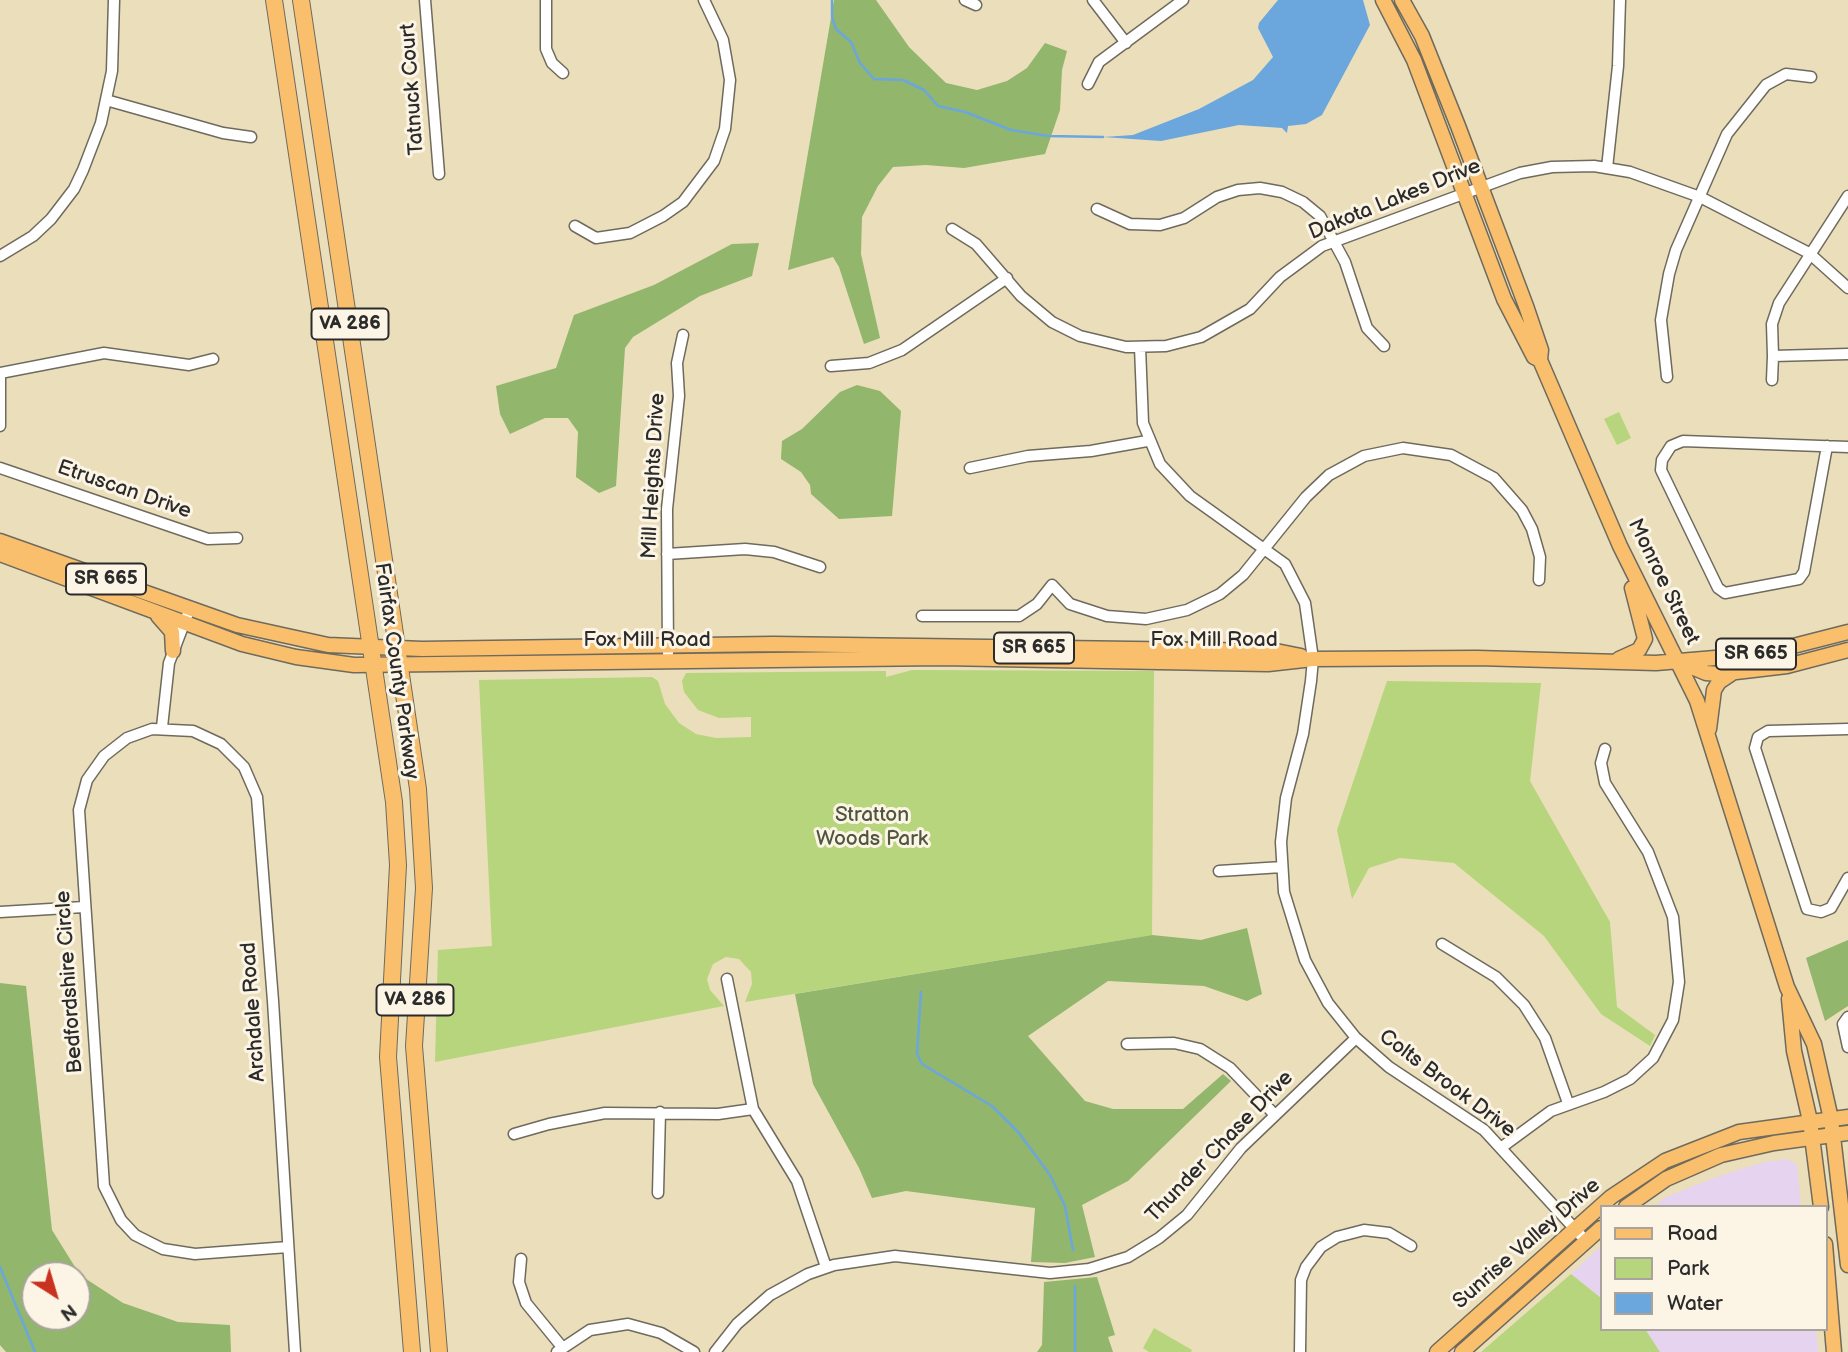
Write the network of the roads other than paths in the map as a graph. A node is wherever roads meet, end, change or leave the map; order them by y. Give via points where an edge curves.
1 (114, 0) edge
2 (274, 0) edge
3 (301, 0) edge
4 (425, 0) edge
5 (546, 0) edge
6 (704, 0) edge
7 (1093, 0) edge
8 (1183, 0) edge
9 (1383, 0) edge
10 (1402, 0) edge
11 (1620, 0) edge
12 (1125, 43) junction
13 (563, 73) dead end
14 (1811, 77) dead end
15 (1088, 84) dead end
16 (106, 100) junction
17 (251, 137) dead end
18 (1607, 167) junction
19 (439, 174) dead end
20 (1480, 187) junction
21 (1465, 192) junction
22 (1848, 196) edge
23 (1700, 197) junction
24 (1097, 209) dead end
25 (575, 226) dead end
26 (952, 229) dead end
27 (1334, 241) junction
28 (1810, 253) junction
29 (0, 256) edge
30 (1007, 278) junction
31 (1848, 288) edge
32 (682, 335) dead end
33 (1384, 346) dead end
34 (1140, 347) junction
35 (1848, 354) edge
36 (1773, 356) junction
37 (213, 359) dead end
38 (1540, 360) junction
39 (831, 366) dead end
40 (0, 373) edge
41 (1667, 377) dead end
42 (1772, 380) dead end
43 (0, 426) edge
44 (1147, 441) junction
45 (1827, 446) junction
46 (1848, 447) edge
47 (0, 468) edge
48 (970, 468) dead end
49 (237, 538) dead end
50 (0, 541) edge
51 (1620, 547) junction
52 (1267, 549) junction
53 (0, 554) edge
54 (667, 554) junction
55 (820, 567) dead end
56 (1539, 580) dead end
57 (190, 608) junction
58 (155, 612) junction
59 (922, 616) dead end
60 (184, 624) junction
61 (1848, 632) edge
62 (668, 645) junction
63 (398, 649) junction
64 (173, 650) junction
65 (1848, 650) edge
66 (372, 657) junction
67 (1313, 659) junction
68 (1610, 662) junction
69 (1679, 662) junction
70 (668, 663) junction
71 (400, 666) junction
72 (1735, 672) junction
73 (162, 727) junction
74 (1848, 729) edge
75 (1709, 737) junction
76 (1605, 749) dead end
77 (1282, 867) junction
78 (1219, 871) dead end
79 (1848, 878) edge
80 (84, 907) junction
81 (0, 912) edge
82 (1442, 944) dead end
83 (727, 979) dead end
84 (1787, 987) junction
85 (1848, 1017) edge
86 (1356, 1038) junction
87 (1127, 1044) dead end
88 (1848, 1047) edge
89 (1568, 1103) junction
90 (753, 1109) junction
91 (660, 1112) junction
92 (1275, 1115) junction
93 (1848, 1117) edge
94 (1831, 1119) junction
95 (1810, 1121) junction
96 (514, 1134) dead end
97 (1840, 1134) edge
98 (1812, 1137) junction
99 (1502, 1147) junction
100 (658, 1193) dead end
101 (1603, 1205) edge
102 (1629, 1205) edge
103 (1821, 1205) edge
104 (1600, 1208) edge
105 (1575, 1229) junction
106 (1600, 1229) edge
107 (1586, 1241) junction
108 (1411, 1246) dead end
109 (288, 1247) junction
110 (520, 1259) dead end
111 (1848, 1265) edge
112 (1827, 1266) edge
113 (826, 1267) junction
114 (559, 1350) edge
115 (295, 1352) edge
116 (412, 1352) edge
117 (439, 1352) edge
118 (694, 1352) edge
119 (715, 1352) edge
120 (1300, 1352) edge
121 (1437, 1352) edge
122 (1462, 1352) edge
123 (1835, 1352) edge

1 - 16 street via 114,45
2 - 66 highway, Fairfax County Parkway / VA 286
3 - 63 highway, Fairfax County Parkway / VA 286
4 - 19 street, Tatnuck Court
5 - 13 street via 545,49
6 - 25 street via 723,40 730,80 725,130 714,161 683,202 630,233 596,238
7 - 12 street
8 - 12 street
9 - 21 main road, Monroe Street via 1414,60
10 - 20 main road, Monroe Street via 1432,59
11 - 18 street
12 - 15 street via 1099,62
14 - 23 street via 1786,74 1766,85 1744,108 1727,134
16 - 17 street
16 - 29 street via 93,147 74,189 43,228
18 - 20 street, Dakota Lakes Drive via 1552,167
18 - 23 street, Dakota Lakes Drive
20 - 21 street, Dakota Lakes Drive
20 - 38 main road, Monroe Street via 1526,306
21 - 27 street, Dakota Lakes Drive
21 - 38 main road, Monroe Street via 1519,332
22 - 28 street
23 - 28 street, Dakota Lakes Drive
23 - 41 street via 1669,274 1661,320
24 - 27 street via 1130,224 1160,225 1184,218 1224,194 1275,190 1316,211
26 - 30 street, Dakota Lakes Drive via 976,244
27 - 33 street via 1367,328
27 - 34 street, Dakota Lakes Drive via 1299,262 1254,306 1225,326 1183,342
28 - 31 street, Dakota Lakes Drive
28 - 36 street via 1779,303 1772,324
30 - 34 street, Dakota Lakes Drive via 1034,308 1066,329 1110,345
30 - 39 street via 902,350 869,363
32 - 54 street, Mill Heights Drive
34 - 44 street via 1140,404
35 - 36 street
36 - 42 street
37 - 40 street via 189,365 104,353
38 - 51 main road, Monroe Street
40 - 43 street
44 - 48 street
44 - 52 street, Colts Brook Drive via 1182,489
45 - 45 street via 1683,441 1671,446 1661,470 1718,588 1725,593 1799,579
45 - 46 street
47 - 49 street, Etruscan Drive via 208,539
50 - 57 main road, Fox Mill Road / SR 665
51 - 68 main road via 1645,639 1639,650
51 - 69 main road, Monroe Street
52 - 56 street via 1306,497 1337,469 1384,450 1423,449 1474,464 1509,493 1536,539
52 - 59 street via 1220,594 1187,610 1146,619 1082,609 1070,604 1052,585 1037,604 1019,616
52 - 67 street, Colts Brook Drive via 1284,564 1302,593
53 - 58 main road, Fox Mill Road / SR 665
54 - 55 street via 774,552
54 - 62 street, Mill Heights Drive
57 - 60 street
57 - 66 main road, Fox Mill Road / SR 665 via 278,636
58 - 60 main road, Fox Mill Road / SR 665
58 - 64 main road via 171,629
60 - 64 street
60 - 66 main road, Fox Mill Road / SR 665 via 277,653 335,663
61 - 69 main road, Fox Mill Road / SR 665 via 1784,650
62 - 63 main road, Fox Mill Road / SR 665
62 - 67 main road, Fox Mill Road / SR 665 via 1236,650 1276,651
62 - 70 street, Mill Heights Drive
63 - 66 main road, Fox Mill Road / SR 665
63 - 71 highway, Fairfax County Parkway / VA 286
64 - 73 street via 165,681
65 - 72 main road, Fox Mill Road / SR 665 via 1787,666
66 - 71 main road, Fox Mill Road / SR 665
66 - 116 highway, Fairfax County Parkway / VA 286 via 397,833 388,1057
67 - 68 main road, Fox Mill Road / SR 665
67 - 70 main road, Fox Mill Road / SR 665 via 1268,664 941,658
67 - 77 street, Colts Brook Drive via 1307,713 1286,798
68 - 69 main road, Fox Mill Road / SR 665
69 - 72 main road, Fox Mill Road / SR 665 via 1706,673
69 - 75 main road, Monroe Street
70 - 71 main road, Fox Mill Road / SR 665
71 - 117 highway, Fairfax County Parkway / VA 286 via 420,810 424,888 415,1055
72 - 75 main road via 1714,690
73 - 80 street, Bedfordshire Circle via 119,743 87,780 79,810
73 - 109 street, Archdale Road via 200,733 221,744 244,766 257,797
74 - 79 street via 1768,731 1758,737 1755,748 1807,909 1821,912 1831,908
75 - 84 main road, Monroe Street
76 - 89 street via 1601,763 1605,783 1648,852 1667,896 1678,955 1678,993 1667,1036 1642,1070 1616,1087
77 - 78 street
77 - 86 street, Colts Brook Drive via 1289,913 1304,960 1328,1003
80 - 81 street
80 - 109 street, Bedfordshire Circle via 103,1177 115,1212 144,1240 173,1252
82 - 89 street via 1496,977 1524,1005 1545,1038
83 - 90 street
84 - 94 main road, Monroe Street via 1814,1044
84 - 95 main road, Monroe Street via 1794,1051
85 - 88 street via 1843,1024
86 - 92 street, Thunder Chase Drive
86 - 99 street, Colts Brook Drive
87 - 92 street via 1174,1043 1200,1049 1230,1068
89 - 99 street via 1535,1120
90 - 91 street via 718,1114
90 - 113 street via 797,1181
91 - 96 street via 576,1117
91 - 100 street
92 - 113 street, Thunder Chase Drive via 1233,1156 1174,1227 1144,1248 1110,1263 1050,1273 895,1256
93 - 94 main road, Sunrise Valley Drive
94 - 95 main road, Sunrise Valley Drive
94 - 97 main road, Monroe Street
95 - 98 main road, Monroe Street
95 - 101 main road, Sunrise Valley Drive via 1739,1132 1678,1154 1630,1182
97 - 98 main road, Sunrise Valley Drive
97 - 111 main road, Monroe Street
98 - 102 main road, Sunrise Valley Drive via 1708,1160 1660,1183
98 - 103 main road, Monroe Street
99 - 105 street, Colts Brook Drive
104 - 105 main road, Sunrise Valley Drive
105 - 107 street, Colts Brook Drive
105 - 121 main road, Sunrise Valley Drive
106 - 107 main road, Sunrise Valley Drive
107 - 122 main road, Sunrise Valley Drive
108 - 120 street via 1389,1233 1364,1230 1321,1247 1301,1280
109 - 115 street, Archdale Road
110 - 114 street via 519,1282 526,1303
112 - 123 main road
113 - 119 street, Thunder Chase Drive via 770,1295 737,1324
114 - 118 street via 590,1330 628,1324 662,1333

